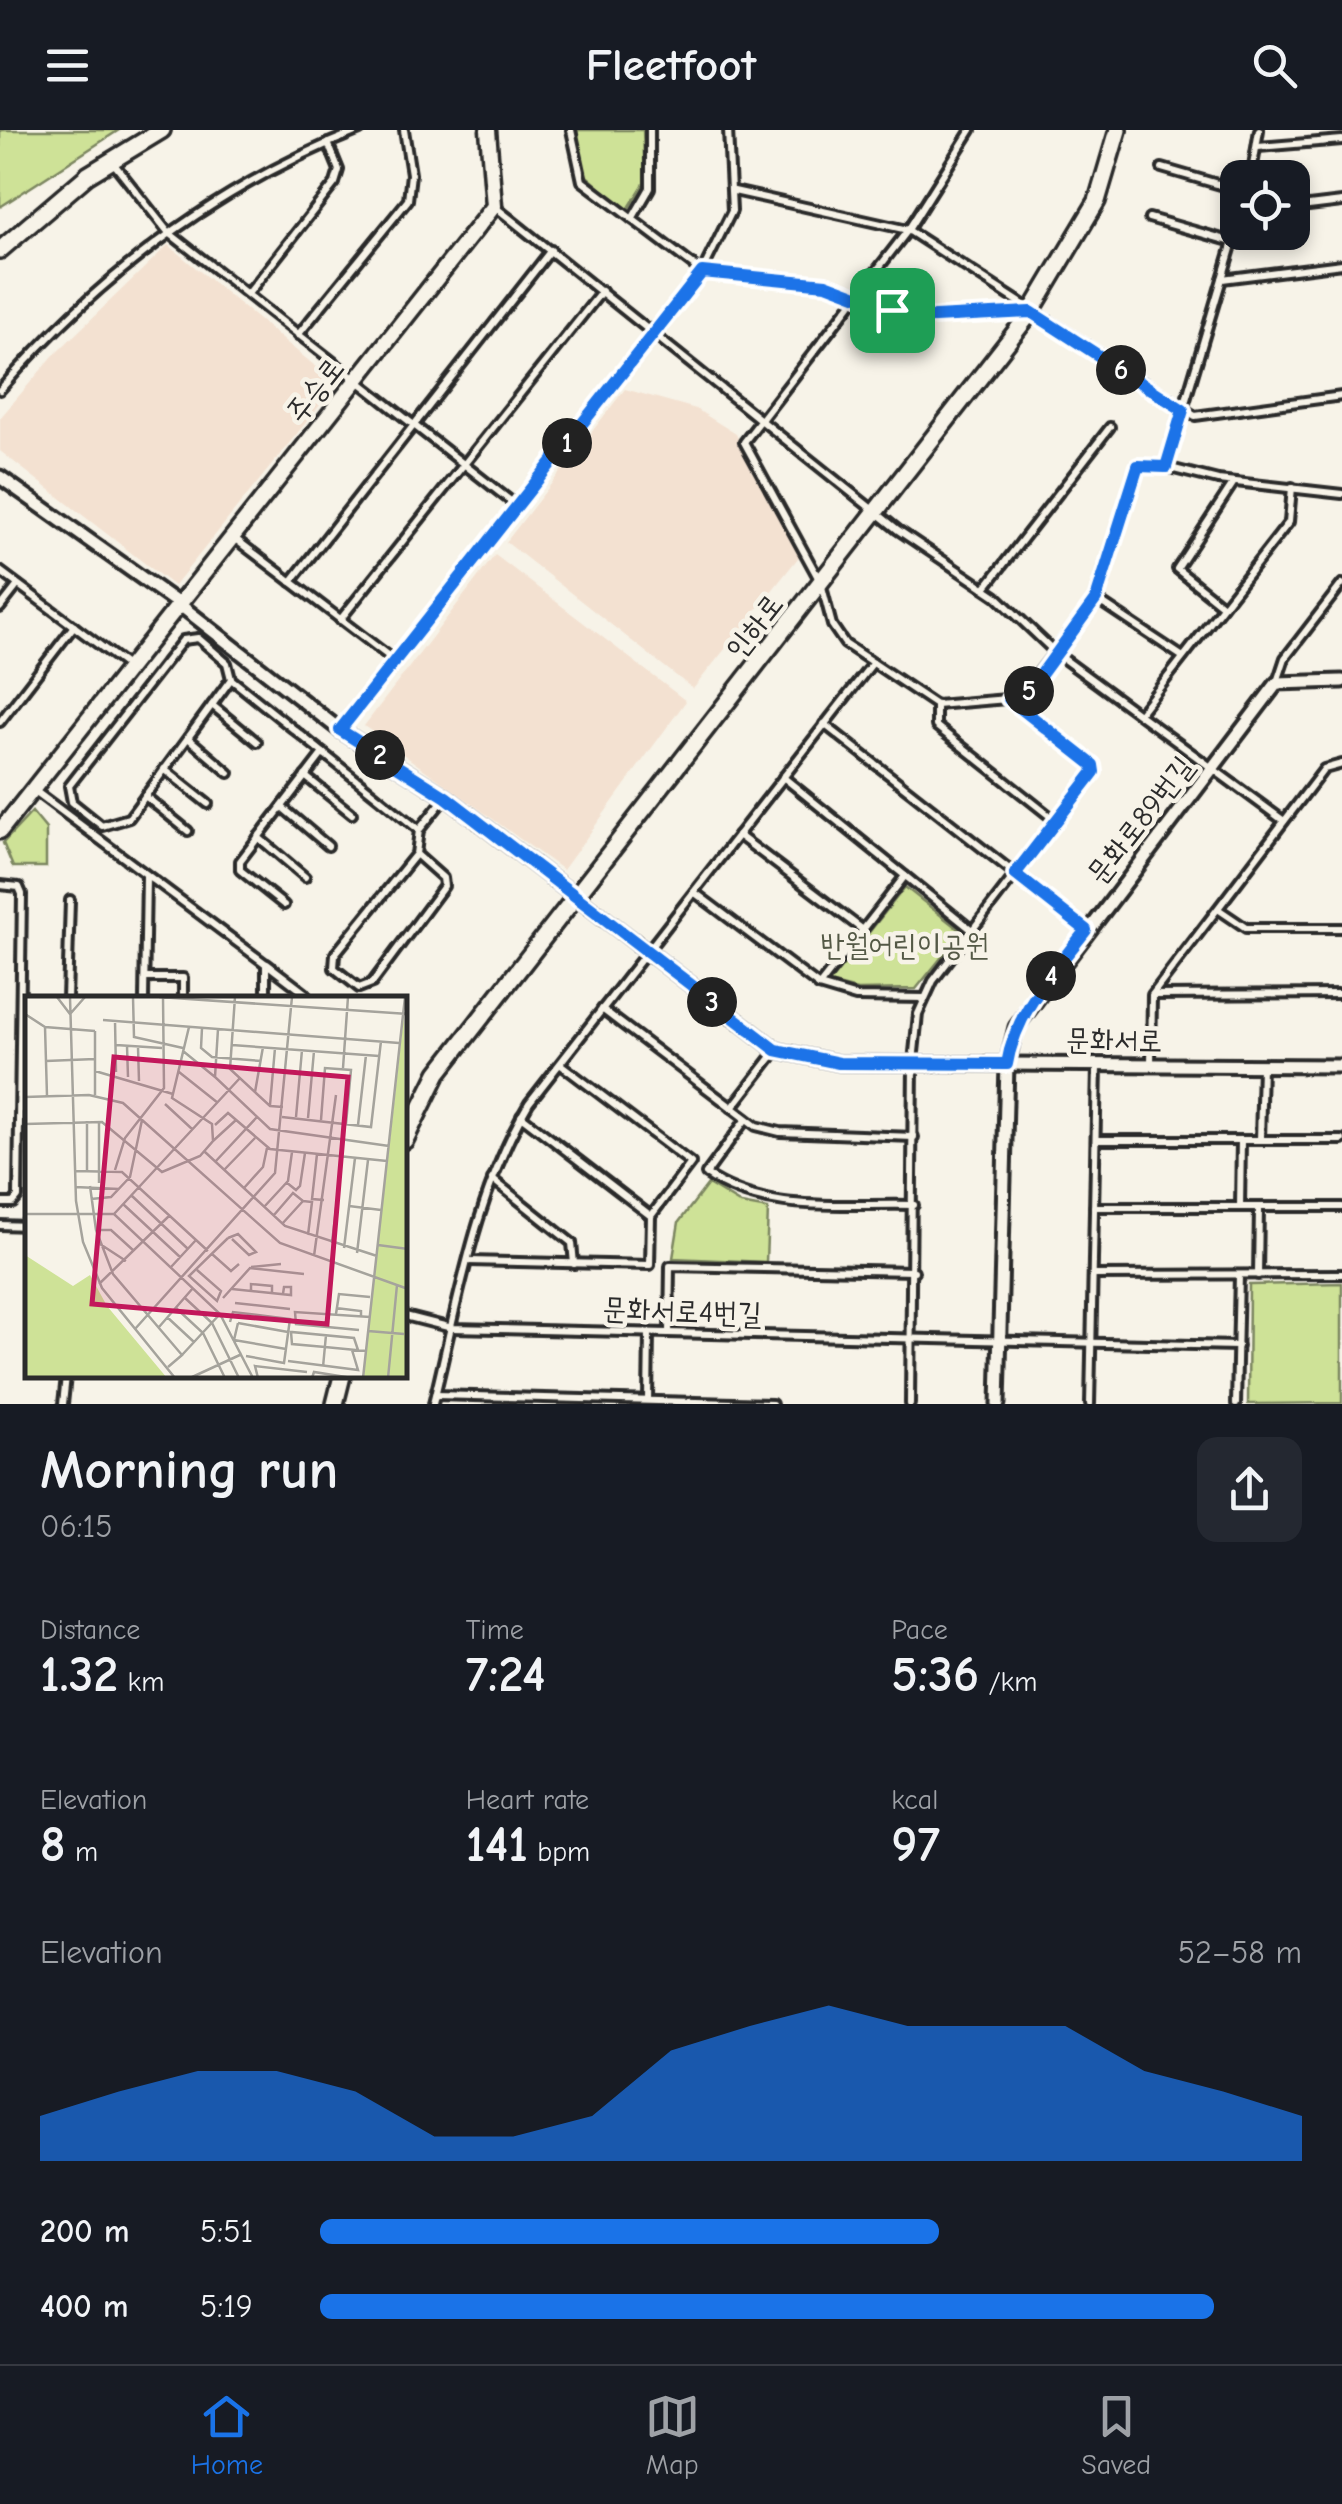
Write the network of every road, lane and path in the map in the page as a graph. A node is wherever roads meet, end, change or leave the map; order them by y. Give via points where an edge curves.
1 (162, 130) edge
2 (360, 130) edge
3 (404, 130) edge
4 (488, 130) edge
5 (572, 130) edge
6 (650, 130) edge
7 (728, 130) edge
8 (971, 130) edge
9 (1118, 130) edge
10 (1259, 130) edge
11 (1342, 140) edge
12 (328, 142) junction
13 (1258, 148) junction
14 (111, 159) junction
15 (1255, 160) edge
16 (1162, 168) dead end
17 (1220, 185) edge
18 (734, 192) junction
19 (1342, 202) edge
20 (494, 206) junction
21 (1310, 206) edge
22 (1149, 218) dead end
23 (632, 219) junction
24 (908, 230) junction
25 (168, 232) junction
26 (1220, 239) edge
27 (0, 250) edge
28 (551, 250) junction
29 (1230, 250) edge
30 (1342, 264) edge
31 (702, 272) junction
32 (1222, 279) junction
33 (602, 291) junction
34 (859, 293) junction
35 (248, 294) junction
36 (1031, 312) junction
37 (654, 332) junction
38 (298, 335) junction
39 (356, 382) junction
40 (0, 390) edge
41 (1342, 396) edge
42 (1183, 410) junction
43 (762, 419) junction
44 (414, 426) junction
45 (1110, 426) dead end
46 (464, 465) junction
47 (1166, 467) junction
48 (0, 477) edge
49 (1234, 482) junction
50 (1292, 487) junction
51 (1342, 494) edge
52 (517, 506) junction
53 (878, 510) junction
54 (234, 538) junction
55 (0, 571) edge
56 (291, 582) junction
57 (821, 583) junction
58 (18, 584) junction
59 (1342, 584) edge
60 (985, 588) junction
61 (1096, 599) junction
62 (180, 605) junction
63 (1223, 606) junction
64 (0, 608) edge
65 (340, 620) junction
66 (74, 626) junction
67 (1057, 654) junction
68 (1183, 657) junction
69 (395, 662) junction
70 (871, 665) junction
71 (131, 668) junction
72 (231, 679) junction
73 (1342, 681) edge
74 (1277, 683) junction
75 (1009, 699) junction
76 (212, 705) junction
77 (936, 706) junction
78 (1138, 714) junction
79 (0, 722) edge
80 (824, 724) junction
81 (340, 730) junction
82 (188, 738) junction
83 (257, 742) dead end
84 (323, 753) junction
85 (1342, 764) edge
86 (1212, 768) junction
87 (164, 770) junction
88 (230, 773) dead end
89 (306, 776) junction
90 (784, 777) junction
91 (35, 790) junction
92 (145, 796) junction
93 (446, 797) junction
94 (208, 804) dead end
95 (282, 806) junction
96 (352, 814) dead end
97 (1056, 821) junction
98 (1284, 822) junction
99 (2, 825) edge
100 (419, 830) junction
101 (188, 831) dead end
102 (738, 834) junction
103 (258, 837) junction
104 (328, 846) dead end
105 (416, 854) junction
106 (1015, 874) junction
107 (146, 875) junction
108 (305, 876) dead end
109 (905, 876) junction
110 (0, 885) edge
111 (694, 892) junction
112 (70, 900) dead end
113 (576, 900) junction
114 (284, 905) dead end
115 (1218, 908) junction
116 (1342, 928) edge
117 (863, 930) junction
118 (972, 930) junction
119 (1086, 930) junction
120 (646, 952) junction
121 (266, 964) junction
122 (144, 978) junction
123 (819, 986) junction
124 (1342, 994) edge
125 (1152, 995) junction
126 (67, 996) edge
127 (144, 996) edge
128 (183, 996) edge
129 (266, 996) edge
130 (305, 996) edge
131 (924, 998) junction
132 (602, 1009) junction
133 (776, 1050) junction
134 (913, 1062) junction
135 (560, 1064) junction
136 (1007, 1064) junction
137 (1097, 1065) junction
138 (1151, 1066) junction
139 (1262, 1066) junction
140 (1342, 1066) edge
141 (732, 1108) junction
142 (522, 1116) junction
143 (746, 1119) junction
144 (408, 1127) edge
145 (914, 1136) junction
146 (1096, 1140) junction
147 (1241, 1140) junction
148 (1260, 1140) junction
149 (1342, 1140) edge
150 (492, 1178) junction
151 (0, 1203) edge
152 (914, 1206) junction
153 (1094, 1207) junction
154 (1240, 1207) junction
155 (1260, 1207) junction
156 (1342, 1207) edge
157 (651, 1216) junction
158 (469, 1261) junction
159 (574, 1264) junction
160 (914, 1271) junction
161 (1258, 1274) junction
162 (1342, 1274) edge
163 (1092, 1275) junction
164 (1239, 1275) junction
165 (408, 1317) edge
166 (452, 1328) junction
167 (649, 1333) junction
168 (669, 1333) junction
169 (912, 1340) junction
170 (1000, 1341) junction
171 (1091, 1343) junction
172 (1238, 1346) junction
173 (66, 1379) edge
174 (341, 1379) edge
175 (436, 1394) junction
176 (648, 1400) junction
177 (668, 1402) edge
178 (64, 1404) edge
179 (335, 1404) edge
180 (433, 1404) edge
181 (772, 1404) edge
182 (910, 1404) edge
183 (998, 1404) edge
184 (1090, 1404) edge
185 (1236, 1404) edge

1 - 14 main road
2 - 12 lane
3 - 38 lane via 408,200
4 - 20 street
5 - 23 lane via 582,181
6 - 23 lane via 650,188
7 - 18 lane
8 - 24 lane
9 - 36 main road, 인하로 via 1097,201
10 - 13 lane
11 - 13 lane
12 - 25 lane via 239,186
12 - 35 lane via 339,170 335,182
13 - 15 lane
14 - 25 lane
14 - 27 main road
16 - 17 lane
18 - 24 lane
18 - 31 lane via 727,228
19 - 21 lane
20 - 28 lane
20 - 39 street, 주승로
22 - 26 lane
23 - 31 lane
24 - 34 lane
24 - 36 lane
25 - 35 lane
25 - 40 lane via 108,278
28 - 33 lane
28 - 44 lane
29 - 32 lane
30 - 32 lane
31 - 34 lane
31 - 37 lane
32 - 42 lane
33 - 37 lane
33 - 46 lane
34 - 36 lane via 916,318
34 - 43 lane
35 - 38 lane
36 - 42 lane
36 - 53 main road, 인하로
37 - 43 lane
37 - 52 lane
38 - 39 lane
39 - 44 lane
39 - 54 street, 주승로
41 - 42 lane via 1195,416
42 - 47 lane
43 - 53 lane
43 - 57 lane via 744,442
44 - 46 lane
44 - 56 lane
45 - 60 lane
46 - 52 lane
46 - 65 lane
47 - 49 lane
47 - 61 lane via 1138,466
48 - 62 street, 문화서로
49 - 50 lane
49 - 63 lane via 1177,568
50 - 51 lane
50 - 63 lane via 1288,522
52 - 69 lane
53 - 57 main road, 인하로
53 - 60 lane
54 - 56 lane
54 - 62 street, 주승로
55 - 58 lane
56 - 65 lane
57 - 70 lane via 832,625
57 - 113 main road, 인하로
58 - 64 lane
58 - 66 lane
59 - 74 lane via 1285,658
60 - 67 lane
61 - 67 lane
61 - 68 lane
62 - 71 street, 주승로
62 - 81 street, 문화서로
63 - 68 lane
65 - 69 lane
66 - 71 lane
66 - 79 lane
67 - 75 lane via 1027,694
67 - 78 lane
68 - 78 lane
69 - 81 lane
70 - 77 lane
70 - 80 lane
71 - 91 street, 주승로
72 - 76 lane
72 - 84 lane
72 - 92 lane via 227,663 198,638 184,640 69,786 72,802 102,826 129,818
73 - 74 street
74 - 86 street, 문화로89번길
75 - 77 lane
75 - 97 lane via 1093,765
76 - 82 lane
76 - 83 lane
77 - 97 lane via 936,726
78 - 86 lane
80 - 90 lane
80 - 106 lane
81 - 93 street, 문화서로
82 - 87 lane
82 - 88 lane
84 - 89 lane
84 - 100 lane
85 - 98 lane via 1324,769
86 - 98 lane
86 - 119 street, 문화로89번길
87 - 92 lane
87 - 94 lane
89 - 95 lane
89 - 96 lane
90 - 102 lane
90 - 109 lane
91 - 99 street, 주승로
91 - 107 lane
92 - 101 lane
93 - 100 lane
93 - 113 street, 문화서로
95 - 103 lane
95 - 104 lane
97 - 106 lane
98 - 115 lane
100 - 105 lane
102 - 111 lane
102 - 117 lane
103 - 108 lane
103 - 114 lane via 240,870
105 - 105 lane via 444,886 372,983 359,988 334,968 335,954
106 - 118 lane
106 - 119 lane
107 - 121 lane
107 - 122 lane
109 - 117 lane
109 - 118 lane
110 - 151 lane via 19,887 22,894 18,1197 13,1204
111 - 120 lane
111 - 123 lane
112 - 126 lane
113 - 120 street, 문화서로
113 - 144 main road, 인하로 via 438,1074
115 - 116 lane via 1246,928
115 - 125 lane
117 - 123 lane
118 - 131 lane
119 - 136 street, 문화로89번길 via 1026,1008
120 - 132 lane
120 - 133 street, 문화서로
121 - 129 lane
121 - 130 lane
122 - 127 lane
122 - 128 lane via 183,978
123 - 131 lane via 856,997
124 - 125 lane
125 - 138 lane
131 - 134 lane
132 - 135 lane
132 - 141 lane
133 - 134 street, 문화서로 via 839,1063
133 - 141 lane
134 - 136 street, 문화서로
134 - 145 lane
135 - 142 lane
135 - 157 lane via 691,1163
136 - 137 street, 문화서로
136 - 170 street, 문화로89번길
137 - 138 street, 문화서로
137 - 146 lane
138 - 139 street, 문화서로
139 - 140 street, 문화서로
139 - 148 lane
141 - 143 lane
142 - 150 lane
142 - 157 lane
143 - 145 lane via 780,1132
143 - 152 lane via 706,1174 735,1193 760,1200
145 - 152 lane
146 - 147 lane
146 - 153 lane
147 - 148 lane
147 - 154 lane
148 - 149 lane
150 - 158 lane
150 - 159 lane, 문화서로4번길 via 572,1242
152 - 160 lane
153 - 154 lane
153 - 163 lane
154 - 155 lane
155 - 156 lane
155 - 161 lane
157 - 159 lane, 문화서로4번길 via 650,1265
158 - 159 lane, 문화서로4번길
158 - 166 lane
160 - 168 lane, 문화서로4번길 via 670,1266
160 - 169 lane
161 - 162 lane
161 - 164 lane
163 - 164 lane
163 - 171 lane
164 - 172 lane
165 - 166 lane, 문화서로4번길
166 - 167 lane, 문화서로4번길
166 - 175 lane
167 - 168 lane, 문화서로4번길
167 - 176 lane
168 - 169 lane, 문화서로4번길
169 - 170 lane, 문화서로4번길
169 - 182 lane
170 - 171 lane, 문화서로4번길
170 - 183 street, 문화로89번길
171 - 172 lane, 문화서로4번길
171 - 184 lane
172 - 185 lane
173 - 178 lane
174 - 179 main road
175 - 176 lane
175 - 180 lane
176 - 177 lane
177 - 181 lane

